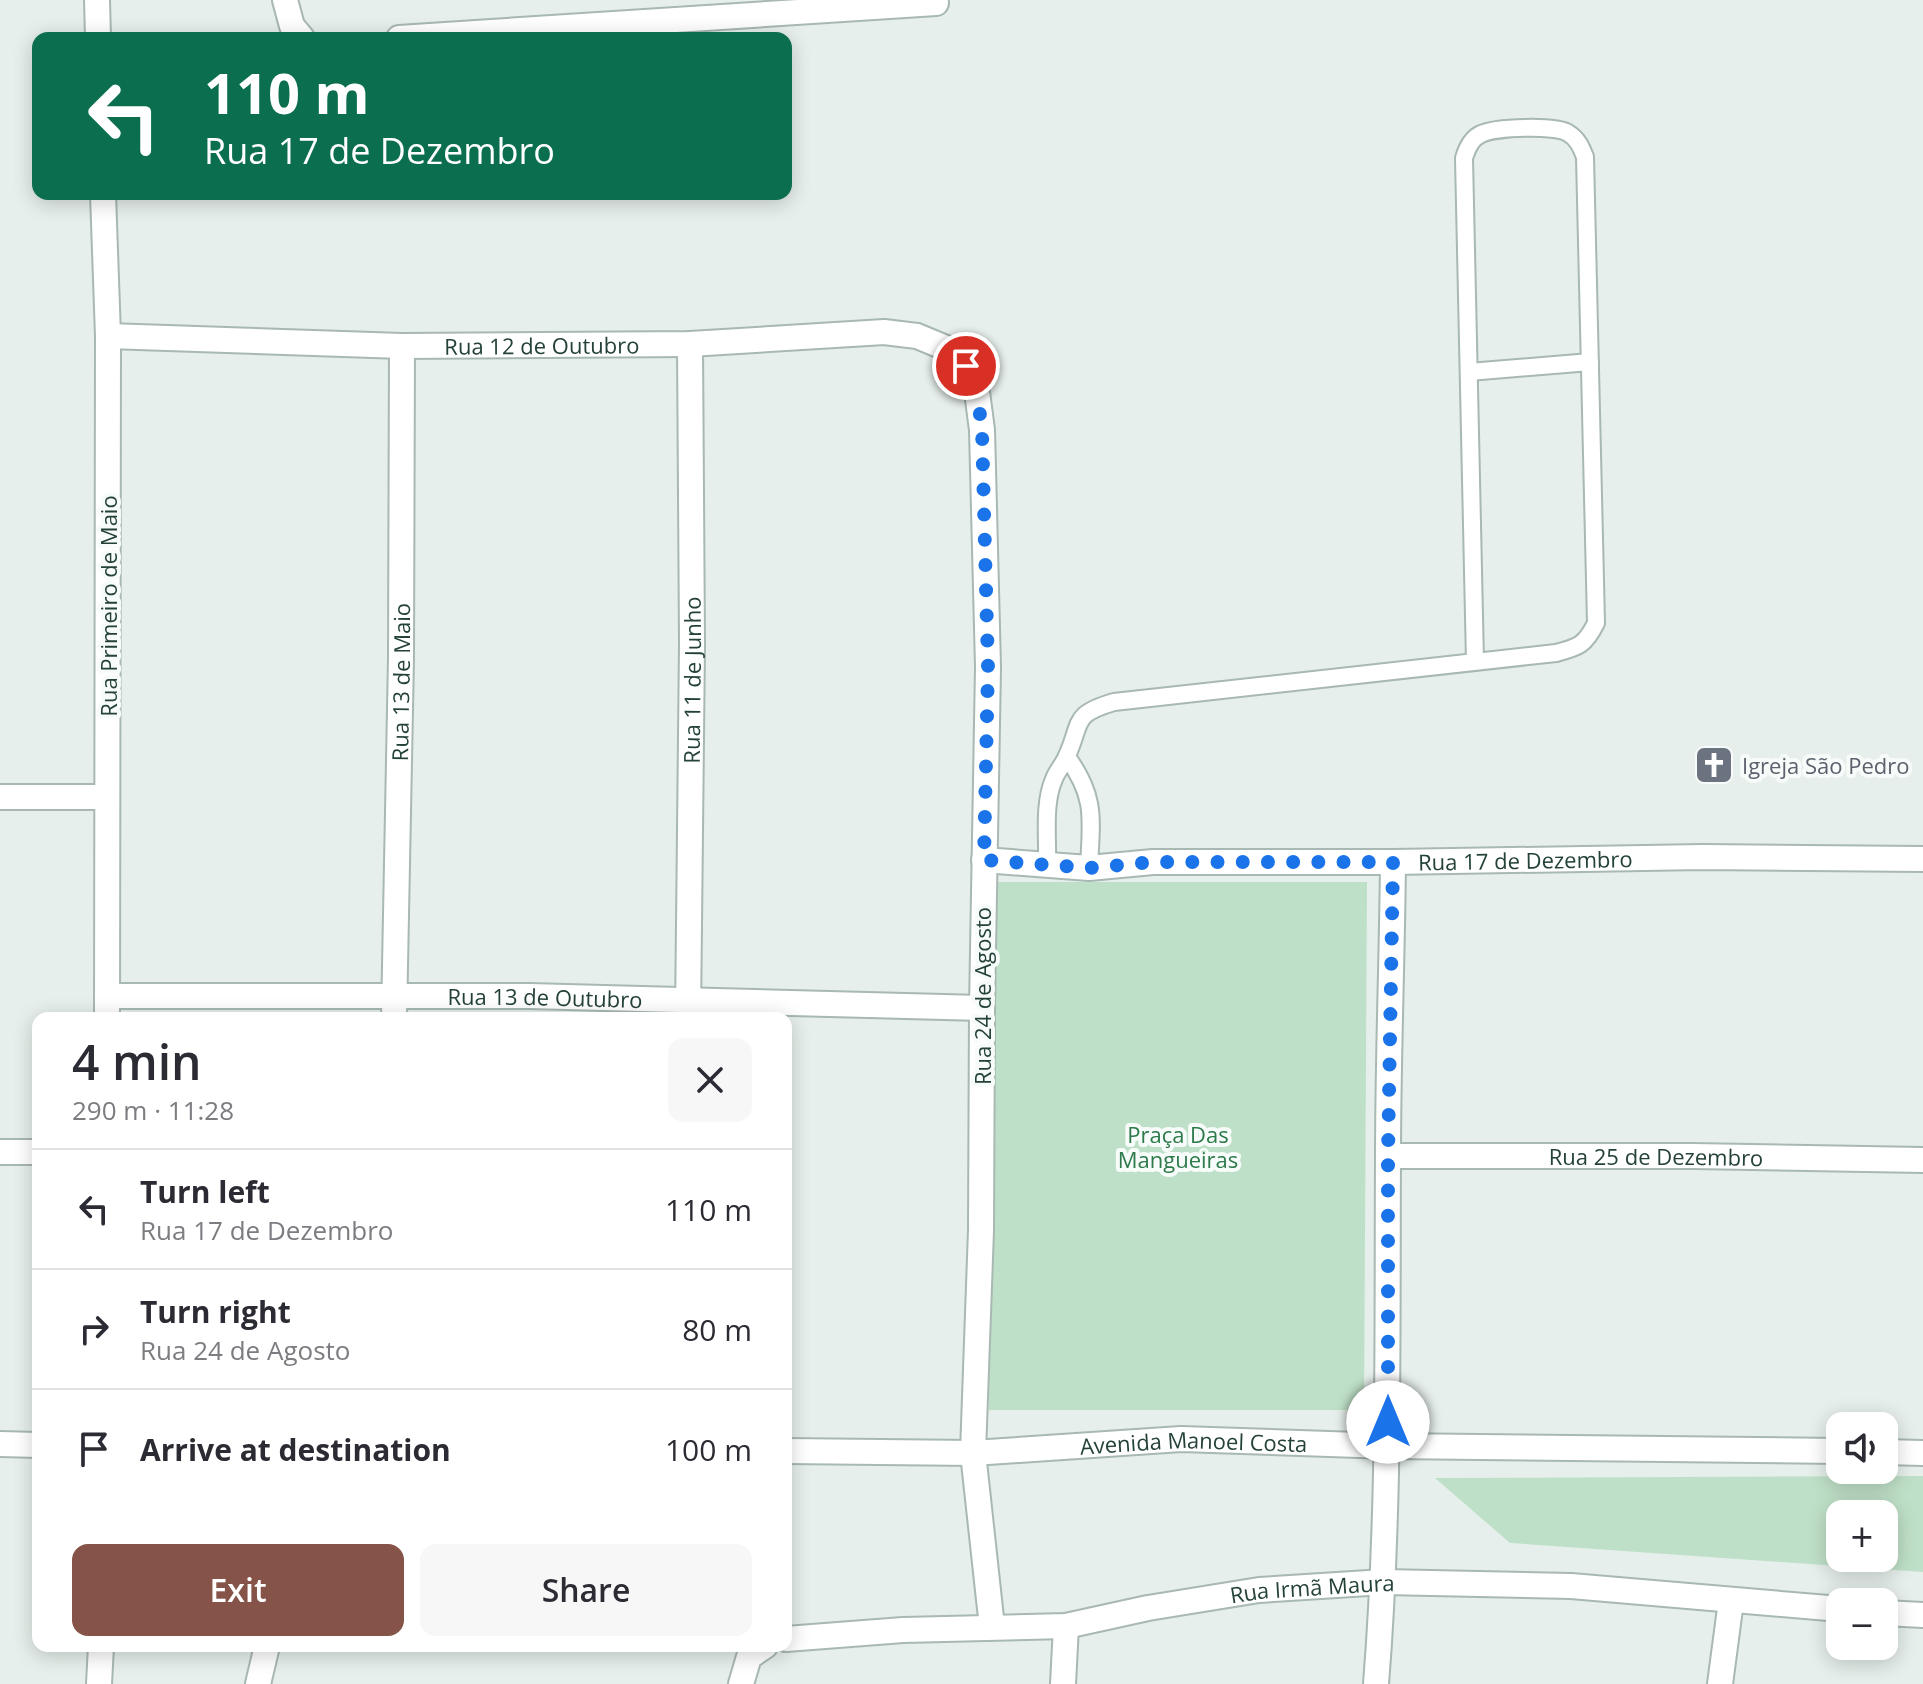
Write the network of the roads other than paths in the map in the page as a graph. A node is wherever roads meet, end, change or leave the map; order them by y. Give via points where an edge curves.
1 (97, 0) edge
2 (285, 0) edge
3 (936, 3) dead end
4 (98, 32) edge
5 (297, 32) edge
6 (491, 32) edge
7 (103, 200) edge
8 (108, 336) junction
9 (690, 344) junction
10 (402, 346) junction
11 (1590, 362) junction
12 (966, 366) joint
13 (1469, 372) junction
14 (1475, 662) junction
15 (1067, 757) junction
16 (0, 797) edge
17 (107, 797) junction
18 (1923, 859) edge
19 (984, 860) junction
20 (1393, 862) junction
21 (1047, 865) junction
22 (1089, 868) junction
23 (107, 1007) edge
24 (394, 1007) edge
25 (688, 1008) edge
26 (982, 1008) junction
27 (0, 1152) edge
28 (32, 1152) edge
29 (1388, 1156) junction
30 (1923, 1160) edge
31 (0, 1444) edge
32 (32, 1445) edge
33 (1388, 1446) junction
34 (792, 1451) edge
35 (1826, 1451) edge
36 (1898, 1452) edge
37 (973, 1453) junction
38 (1923, 1453) edge
39 (1384, 1582) junction
40 (1731, 1601) junction
41 (1826, 1608) edge
42 (1898, 1614) edge
43 (1923, 1615) edge
44 (1066, 1626) junction
45 (992, 1627) junction
46 (792, 1639) edge
47 (101, 1652) edge
48 (266, 1652) edge
49 (756, 1652) edge
50 (99, 1684) edge
51 (258, 1684) edge
52 (741, 1684) edge
53 (1063, 1684) edge
54 (1376, 1684) edge
55 (1720, 1684) edge

1 - 4 street
2 - 5 street
3 - 6 street
7 - 8 street, Rua Primeiro de Maio
8 - 10 street, Rua 12 de Outubro
8 - 17 street, Rua Primeiro de Maio
9 - 10 street, Rua 12 de Outubro
9 - 12 street, Rua 12 de Outubro via 884,332 917,336 946,348
9 - 25 street, Rua 11 de Junho
10 - 24 street, Rua 13 de Maio
11 - 13 lane
11 - 13 lane via 1585,157 1578,141 1564,130 1494,130 1479,135 1464,158
11 - 14 lane via 1596,623 1578,648
12 - 19 street, Rua 24 de Agosto via 977,392 982,430 988,667
13 - 14 lane
14 - 15 lane via 1114,702 1092,709 1078,721
15 - 21 lane via 1053,780
15 - 22 lane via 1081,776 1091,805
16 - 17 street
17 - 23 street, Rua Primeiro de Maio
18 - 20 street, Rua 17 de Dezembro
19 - 21 street, Rua 17 de Dezembro
19 - 26 street, Rua 24 de Agosto
20 - 22 street, Rua 17 de Dezembro via 1153,862
20 - 29 street
21 - 22 street, Rua 17 de Dezembro
23 - 24 street, Rua 13 de Outubro
24 - 25 street, Rua 13 de Outubro via 529,996
25 - 26 street, Rua 13 de Outubro
26 - 37 street, Rua 24 de Agosto
27 - 28 street
29 - 30 street, Rua 25 de Dezembro
29 - 33 street
31 - 32 street
33 - 35 street, Avenida Manoel Costa
33 - 37 street, Avenida Manoel Costa via 1181,1439
33 - 39 street
34 - 37 street, Avenida Manoel Costa
36 - 38 street
37 - 45 street, Rua 24 de Agosto
39 - 40 street, Rua Irmã Maura via 1571,1586
39 - 44 street, Rua Irmã Maura via 1259,1590
39 - 54 street
40 - 41 street, Rua Irmã Maura
40 - 55 street
42 - 43 street
44 - 45 street, Rua Irmã Maura
44 - 53 street
45 - 46 street, Rua Irmã Maura
47 - 50 street
48 - 51 street
49 - 52 street via 749,1657

